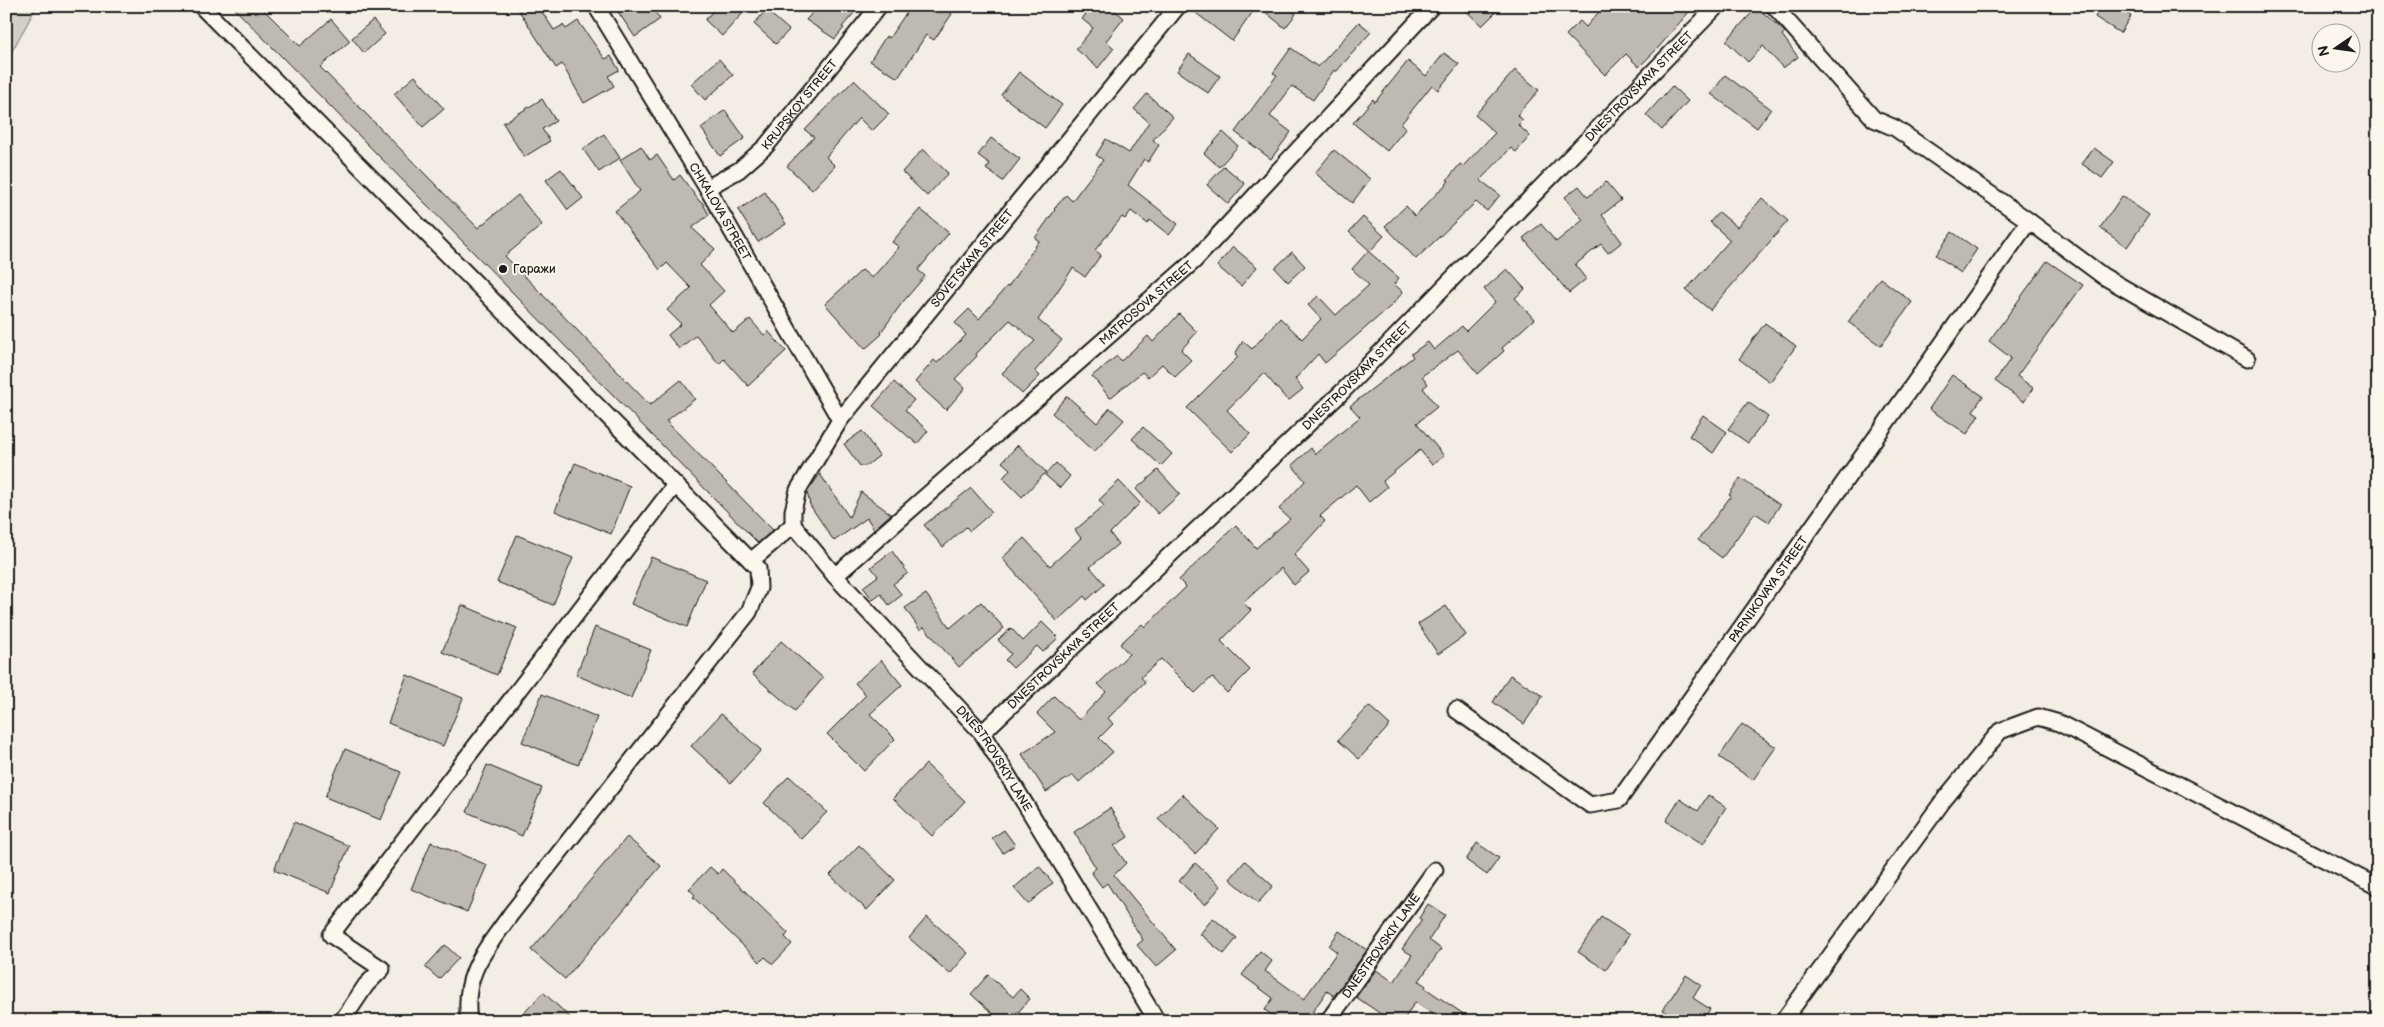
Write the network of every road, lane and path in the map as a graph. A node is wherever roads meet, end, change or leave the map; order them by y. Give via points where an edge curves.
1 (201, 6) edge
2 (596, 6) edge
3 (879, 6) edge
4 (1178, 6) edge
5 (1432, 6) edge
6 (1717, 6) edge
7 (1774, 6) edge
8 (707, 188) junction
9 (2029, 221) junction
10 (2247, 358) dead end
11 (840, 420) junction
12 (675, 485) junction
13 (793, 525) junction
14 (751, 561) junction
15 (836, 576) junction
16 (1456, 710) dead end
17 (982, 733) junction
18 (1435, 870) dead end
19 (2378, 887) edge
20 (342, 1021) edge
21 (469, 1021) edge
22 (1156, 1021) edge
23 (1328, 1021) edge
24 (1783, 1021) edge

1 - 12 street
2 - 8 street, CHKALOVA STREET
3 - 8 street, KRUPSKOY STREET via 766,146 739,170
4 - 11 street, SOVETSKAYA STREET
5 - 15 street, MATROSOVA STREET via 1195,260
6 - 17 street, DNESTROVSKAYA STREET via 1342,392
7 - 9 street via 1874,119 1895,128
8 - 11 street, CHKALOVA STREET
9 - 10 street via 2103,276
9 - 16 street, PARNIKOVAYA STREET via 1619,800 1590,805
11 - 13 street, SOVETSKAYA STREET via 798,490
12 - 14 street
12 - 20 street via 331,935 382,969 366,985
13 - 14 street
13 - 15 street, DNESTROVSKIY LANE
14 - 21 street via 758,568 759,578 755,601 749,612 511,914 484,953 471,974 466,997
15 - 17 street, DNESTROVSKIY LANE
17 - 22 street, DNESTROVSKIY LANE
18 - 23 street, DNESTROVSKIY LANE
19 - 24 street via 2059,723 2038,717 2000,731 1943,801

